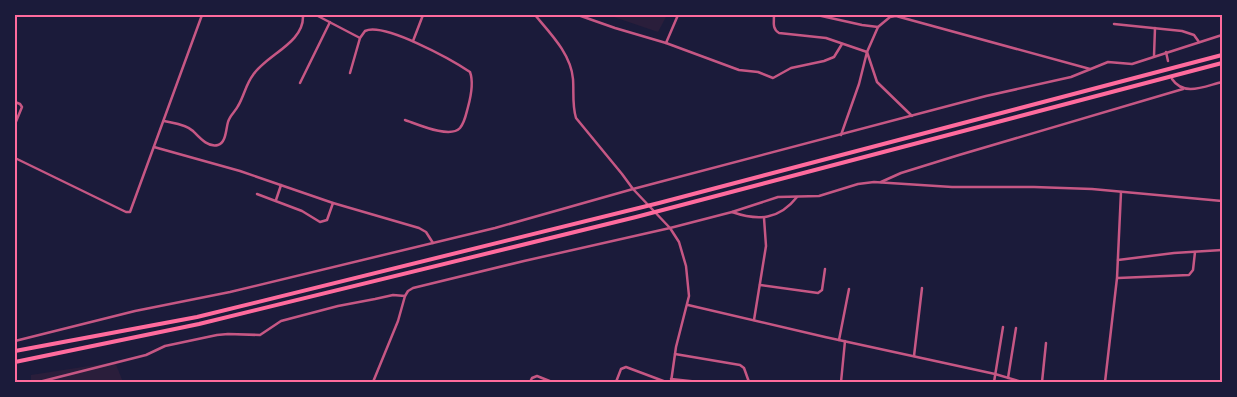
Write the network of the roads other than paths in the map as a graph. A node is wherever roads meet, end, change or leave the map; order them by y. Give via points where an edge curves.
1 (202, 15) edge
2 (295, 15) edge
3 (316, 15) edge
4 (423, 15) edge
5 (534, 15) edge
6 (578, 15) edge
7 (678, 15) edge
8 (774, 15) edge
9 (817, 15) edge
10 (304, 16) edge
11 (827, 16) edge
12 (889, 16) edge
13 (330, 22) junction
14 (1114, 24) dead end
15 (878, 26) junction
16 (1155, 28) junction
17 (1222, 35) edge
18 (360, 38) junction
19 (413, 41) junction
20 (1199, 42) junction
21 (666, 43) junction
22 (842, 44) junction
23 (867, 52) junction
24 (1166, 52) junction
25 (1222, 55) edge
26 (1154, 56) junction
27 (1168, 61) dead end
28 (1222, 63) edge
29 (1092, 70) junction
30 (350, 73) dead end
31 (1172, 79) dead end
32 (1222, 82) edge
33 (300, 83) dead end
34 (1183, 89) junction
35 (1084, 91) junction
36 (1086, 98) junction
37 (15, 102) edge
38 (912, 116) junction
39 (405, 120) dead end
40 (164, 121) junction
41 (15, 124) edge
42 (841, 135) junction
43 (154, 147) junction
44 (15, 158) edge
45 (880, 182) junction
46 (281, 185) junction
47 (633, 189) junction
48 (1121, 192) junction
49 (257, 194) dead end
50 (797, 197) junction
51 (1222, 200) edge
52 (276, 201) junction
53 (333, 203) junction
54 (732, 212) junction
55 (764, 218) junction
56 (670, 228) junction
57 (432, 243) junction
58 (1222, 250) edge
59 (1195, 252) junction
60 (1118, 260) junction
61 (825, 270) dead end
62 (1117, 278) junction
63 (760, 285) junction
64 (922, 288) dead end
65 (849, 289) dead end
66 (405, 296) junction
67 (688, 305) junction
68 (754, 320) junction
69 (1003, 327) dead end
70 (1016, 328) dead end
71 (839, 340) junction
72 (15, 341) edge
73 (845, 341) junction
74 (1046, 343) dead end
75 (15, 351) edge
76 (675, 354) junction
77 (914, 356) junction
78 (15, 362) edge
79 (995, 374) junction
80 (1008, 378) junction
81 (671, 380) edge
82 (39, 382) edge
83 (373, 382) edge
84 (530, 382) edge
85 (552, 382) edge
86 (616, 382) edge
87 (666, 382) edge
88 (699, 382) edge
89 (749, 382) edge
90 (841, 382) edge
91 (994, 382) edge
92 (1022, 382) edge
93 (1042, 382) edge
94 (1105, 382) edge

1 - 40 street
2 - 10 street
3 - 13 street
4 - 19 street
5 - 47 street via 570,64 576,118
6 - 21 street
7 - 21 street
8 - 22 street via 775,30 779,33 826,38
9 - 11 street
10 - 40 street via 300,31 253,73 219,145 205,142 188,128
11 - 15 street
12 - 15 street
12 - 29 street via 959,32
13 - 18 street
13 - 33 street
14 - 16 street
15 - 23 street
16 - 20 street via 1191,33
16 - 26 street
17 - 20 street
18 - 19 street via 365,30 374,28
18 - 30 street
19 - 39 street via 470,72 472,92 465,121 454,132 443,132
20 - 24 street
21 - 22 street via 739,70 773,78 791,68 834,57
22 - 23 street
23 - 38 street via 877,82
23 - 42 street
24 - 26 street
24 - 27 street
25 - 35 highway
26 - 29 street via 1132,64 1108,62
28 - 36 highway
29 - 38 street
31 - 34 street
32 - 34 street
34 - 45 street via 959,155
35 - 36 highway
35 - 75 highway via 660,203 197,317
36 - 78 highway via 636,217 199,324
37 - 41 street via 22,107
38 - 42 street
40 - 43 street
42 - 47 street
43 - 44 street via 130,212
43 - 46 street
45 - 48 street
45 - 50 street via 858,184 819,196
46 - 52 street
46 - 53 street
47 - 56 street
47 - 57 street
48 - 51 street
48 - 60 street
49 - 52 street
50 - 54 street via 778,198
50 - 55 street via 788,208
52 - 53 street via 320,222 327,220
53 - 57 street via 418,228 426,232
54 - 55 street via 748,218
54 - 56 street
55 - 63 street via 766,246
56 - 66 street via 414,288
56 - 67 street via 679,242 686,266
57 - 72 street
58 - 59 street
59 - 60 street
59 - 62 street via 1193,270 1189,275
60 - 62 street
61 - 63 street via 822,290 818,293
62 - 94 street
63 - 68 street
64 - 77 street
65 - 71 street
66 - 82 street via 375,298 281,321 260,336 217,335 165,346 137,358
66 - 83 street
67 - 68 street
67 - 76 street
68 - 71 street
69 - 79 street
70 - 80 street
71 - 73 street
73 - 77 street
73 - 90 street
74 - 93 street
76 - 81 street
76 - 89 street via 740,365
77 - 79 street
79 - 80 street
79 - 91 street
80 - 92 street
81 - 88 street
84 - 85 street via 537,376
86 - 87 street via 621,369 626,367

